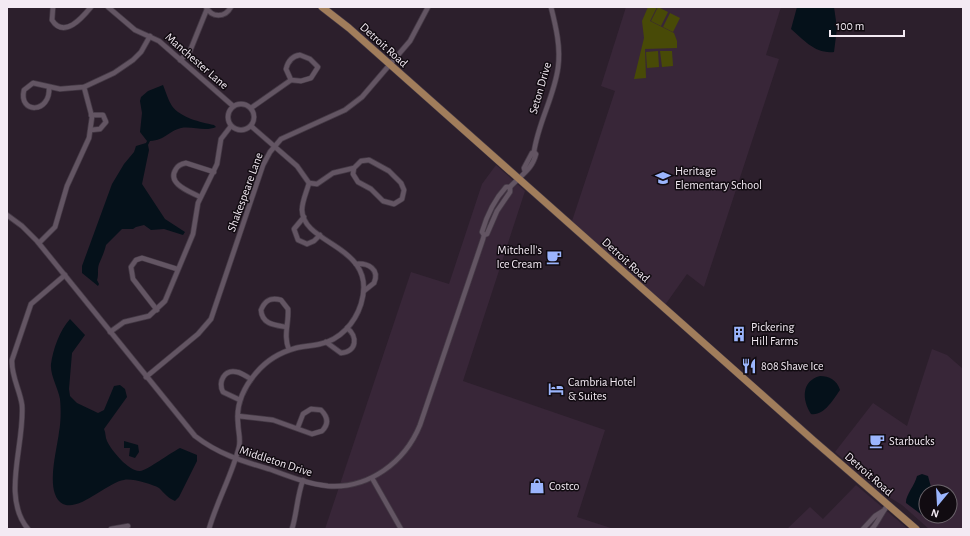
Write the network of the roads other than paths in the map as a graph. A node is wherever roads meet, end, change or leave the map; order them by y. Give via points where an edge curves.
1 (53, 7) edge
2 (91, 7) edge
3 (108, 7) edge
4 (231, 7) edge
5 (322, 7) edge
6 (428, 7) edge
7 (551, 7) edge
8 (206, 8) edge
9 (150, 36) junction
10 (180, 60) junction
11 (389, 64) junction
12 (290, 80) junction
13 (49, 87) junction
14 (84, 87) junction
15 (233, 106) junction
16 (251, 108) junction
17 (91, 115) junction
18 (232, 126) junction
19 (251, 126) junction
20 (91, 130) junction
21 (274, 146) junction
22 (354, 168) junction
23 (214, 172) junction
24 (518, 178) junction
25 (309, 183) junction
26 (200, 198) junction
27 (7, 215) edge
28 (304, 217) junction
29 (320, 235) junction
30 (39, 243) junction
31 (356, 264) junction
32 (177, 269) junction
33 (65, 275) junction
34 (364, 291) junction
35 (157, 310) junction
36 (286, 327) junction
37 (347, 328) junction
38 (110, 332) junction
39 (326, 342) junction
40 (289, 350) junction
41 (146, 377) junction
42 (251, 379) junction
43 (240, 400) junction
44 (238, 416) junction
45 (298, 427) junction
46 (235, 458) junction
47 (372, 478) junction
48 (303, 480) junction
49 (888, 505) junction
50 (883, 511) junction
51 (128, 526) dead end
52 (28, 529) edge
53 (111, 529) edge
54 (209, 529) edge
55 (292, 529) edge
56 (401, 529) edge
57 (863, 529) edge
58 (872, 529) edge
59 (916, 529) edge

1 - 2 street via 52,20 65,28 74,24
3 - 9 street, Manchester Lane via 135,30
4 - 8 street via 226,14 219,16
5 - 11 main road, Detroit Road
6 - 11 street, Shakespeare Lane via 410,41
7 - 24 street, Seton Drive via 558,41 558,70 538,132 534,161 528,172
8 - 10 street via 190,51
9 - 10 street, Manchester Lane
9 - 14 street via 141,52 132,60 114,73
10 - 15 street, Manchester Lane
11 - 21 street, Shakespeare Lane via 353,105 290,134
11 - 24 main road, Detroit Road
12 - 12 street via 301,81 311,78 317,65 306,57 295,56 289,60 286,68
12 - 16 street
13 - 13 street via 36,82 28,85 23,93 28,107 43,105 49,97
13 - 14 street
14 - 17 street
15 - 16 street via 243,104
15 - 18 street via 228,117
16 - 19 street via 254,118
17 - 20 street
17 - 20 street via 103,115 106,122 100,129
18 - 19 street via 240,130
18 - 23 street via 221,139
19 - 21 street
20 - 30 street via 67,186 55,228
21 - 25 street via 297,166
21 - 41 street, Shakespeare Lane via 263,165 211,319 198,334
22 - 22 street via 361,161 369,160 389,172 403,186 402,199 394,204 383,201 371,189 355,180
22 - 25 street via 333,173 314,185
23 - 26 street
23 - 26 street via 186,163 176,169 176,183
24 - 47 street, Middleton Drive via 510,187 510,192 497,211 487,234 484,235 417,432 409,447 397,460
24 - 49 main road, Detroit Road
25 - 28 street via 302,206
26 - 32 street via 195,228
27 - 30 street, Middleton Drive
28 - 29 street via 306,224
28 - 29 street via 294,229 298,240 307,244
29 - 31 street
30 - 33 street, Middleton Drive
31 - 34 street via 362,277
31 - 34 street via 368,264 375,274 374,283
32 - 35 street via 168,296
32 - 35 street via 142,258 136,260 131,267 133,278
33 - 38 street, Middleton Drive
33 - 52 street via 30,306 12,360 11,370 22,406 15,503
34 - 37 street via 358,312
35 - 38 street via 146,317 121,324
36 - 36 street via 286,305 277,299 267,301 261,310 265,320 269,324
36 - 40 street
37 - 39 street
37 - 39 street via 353,332 355,338 351,350 341,353
38 - 41 street, Middleton Drive
39 - 40 street
40 - 42 street via 262,366
41 - 46 street, Middleton Drive via 195,436 216,450
42 - 43 street
42 - 43 street via 236,371 222,378 223,392
43 - 44 street
44 - 45 street via 273,420
44 - 46 street via 240,444
45 - 45 street via 310,434 316,434 324,430 327,420 321,410 311,409 303,414
46 - 48 street, Middleton Drive
46 - 54 street
47 - 48 street, Middleton Drive via 332,486
47 - 56 street
48 - 55 street
49 - 50 street
49 - 59 main road, Detroit Road
50 - 57 street
50 - 58 street via 880,521
51 - 53 street

